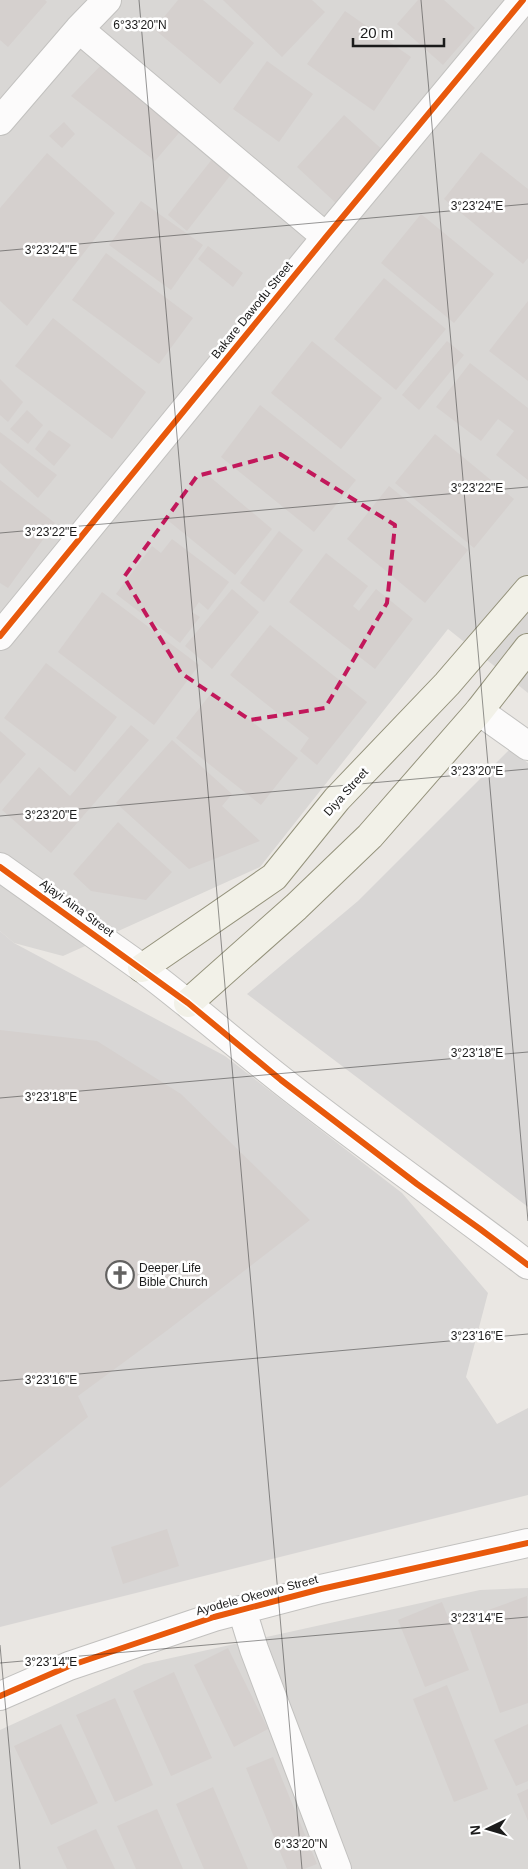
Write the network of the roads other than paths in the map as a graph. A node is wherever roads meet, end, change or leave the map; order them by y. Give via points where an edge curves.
1 (107, 0) edge
2 (523, 0) edge
3 (79, 30) junction
4 (0, 121) edge
5 (326, 237) junction
6 (528, 590) edge
7 (0, 636) edge
8 (528, 648) edge
9 (479, 711) junction
10 (528, 746) edge
11 (0, 866) edge
12 (142, 968) junction
13 (188, 1003) junction
14 (528, 1265) edge
15 (528, 1543) edge
16 (242, 1610) junction
17 (0, 1696) edge
18 (337, 1869) edge

1 - 3 street
2 - 5 street, Bakare Dawodu Street
3 - 4 street
3 - 5 street
5 - 7 street, Bakare Dawodu Street
6 - 12 main road, Diya Street via 448,684 338,799 274,877
8 - 9 main road
9 - 10 street
9 - 13 main road via 370,836
11 - 12 street, Ajayi Aina Street
12 - 13 street, Ajayi Aina Street
13 - 14 street, Ajayi Aina Street via 281,1080
15 - 16 street, Ayodele Okeowo Street
16 - 17 street, Ayodele Okeowo Street via 68,1666
16 - 18 street

